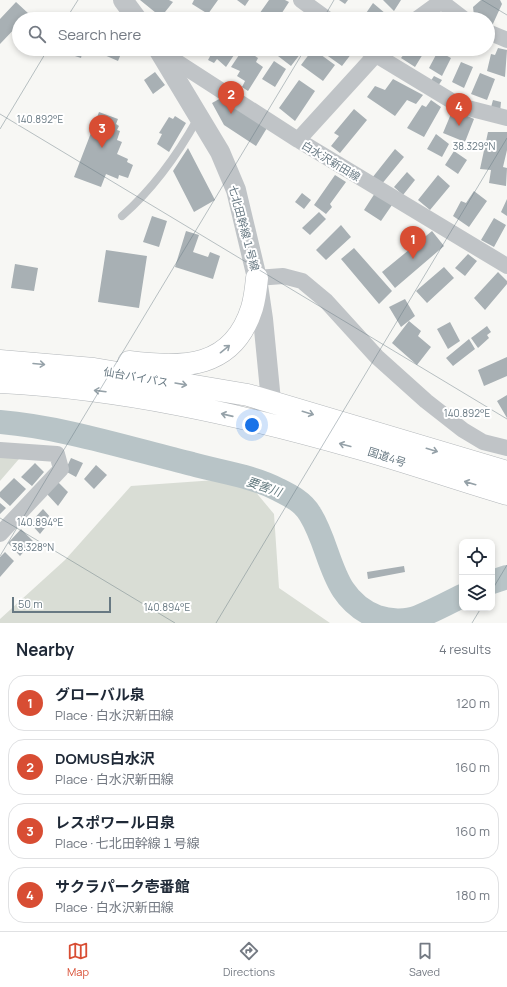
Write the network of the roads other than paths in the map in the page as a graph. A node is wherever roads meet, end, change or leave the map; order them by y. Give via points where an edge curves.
1 (123, 0) edge
2 (302, 0) edge
3 (441, 0) edge
4 (132, 12) edge
5 (318, 12) edge
6 (426, 12) edge
7 (456, 12) edge
8 (495, 35) edge
9 (507, 40) edge
10 (162, 56) edge
11 (167, 56) edge
12 (370, 56) edge
13 (382, 56) edge
14 (199, 116) junction
15 (507, 118) edge
16 (298, 140) junction
17 (122, 216) dead end
18 (507, 266) edge
19 (257, 278) junction
20 (0, 361) edge
21 (94, 369) junction
22 (0, 382) edge
23 (271, 401) junction
24 (265, 423) junction
25 (507, 448) edge
26 (0, 450) edge
27 (507, 472) edge
28 (507, 494) edge
29 (0, 534) edge

1 - 4 street
2 - 5 street
3 - 6 street
3 - 7 street
8 - 9 street
10 - 14 street, 七北田幹線１号線
11 - 16 street, 白水沢新田線
12 - 16 street
13 - 15 street via 460,106
14 - 17 lane via 165,170 138,203
14 - 19 street, 七北田幹線１号線 via 220,152 236,190
16 - 18 street, 白水沢新田線
21 -> 19 highway via 122,361 183,365 218,356 232,344 247,322
19 - 23 street, 七北田幹線１号線
19 - 25 street via 283,276 302,281 326,301 377,357 426,401 483,442
20 -> 21 highway, 仙台バイパス
21 -> 23 highway, 仙台バイパス
24 -> 22 highway, 仙台バイパス via 186,405 102,391
23 - 24 street
23 -> 27 highway, 国道4号
28 -> 24 highway, 国道4号 via 355,447
26 - 29 street via 57,454 61,469

